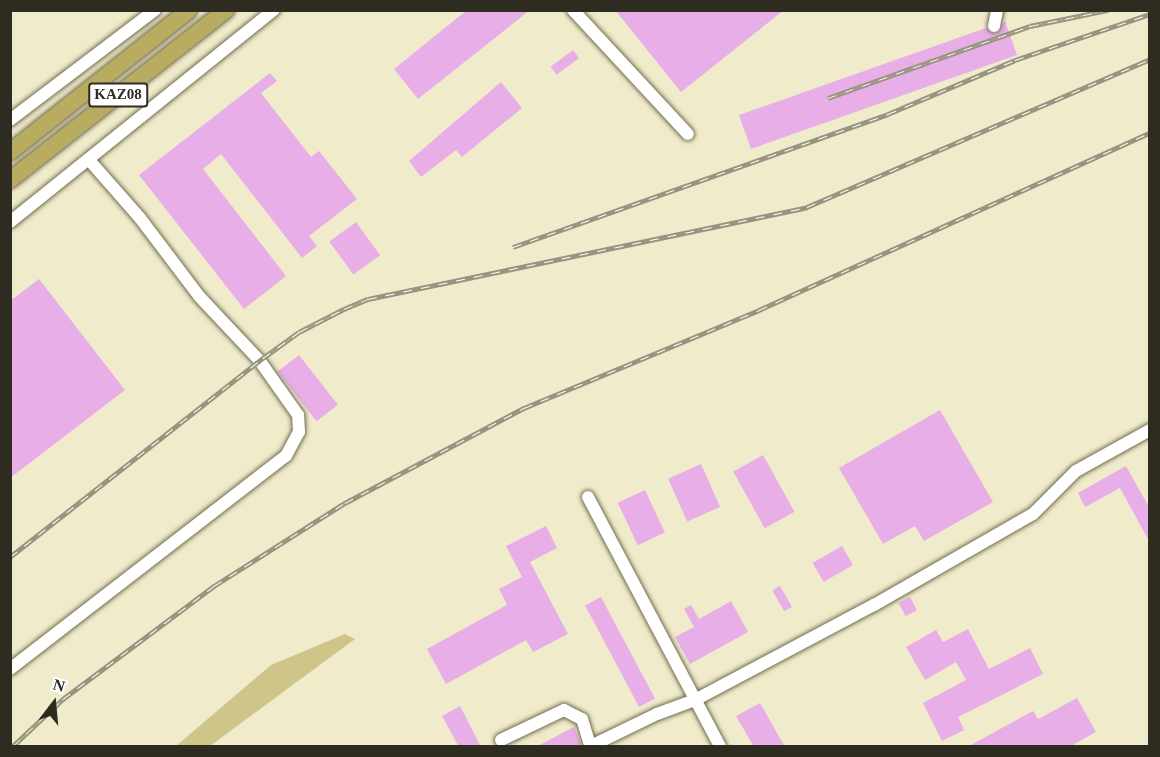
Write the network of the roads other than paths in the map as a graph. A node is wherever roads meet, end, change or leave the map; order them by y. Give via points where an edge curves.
1 (155, 10) edge
2 (226, 10) edge
3 (274, 10) edge
4 (573, 10) edge
5 (997, 10) edge
6 (179, 13) edge
7 (994, 26) dead end
8 (10, 120) edge
9 (688, 134) dead end
10 (12, 146) edge
11 (89, 160) junction
12 (10, 180) edge
13 (10, 222) edge
14 (1149, 430) edge
15 (588, 497) dead end
16 (10, 669) edge
17 (695, 700) junction
18 (501, 740) dead end
19 (590, 747) edge
20 (720, 747) edge

1 - 8 street
2 - 12 highway, KAZ08
3 - 11 street
4 - 9 street
5 - 7 street
6 - 10 highway, KAZ08
11 - 13 street
11 - 16 street via 140,218 199,296 259,360 298,416 299,432 286,456
14 - 17 street via 1076,471 1033,514
15 - 17 street
17 - 19 street
17 - 20 street
18 - 19 street via 564,710 582,719

